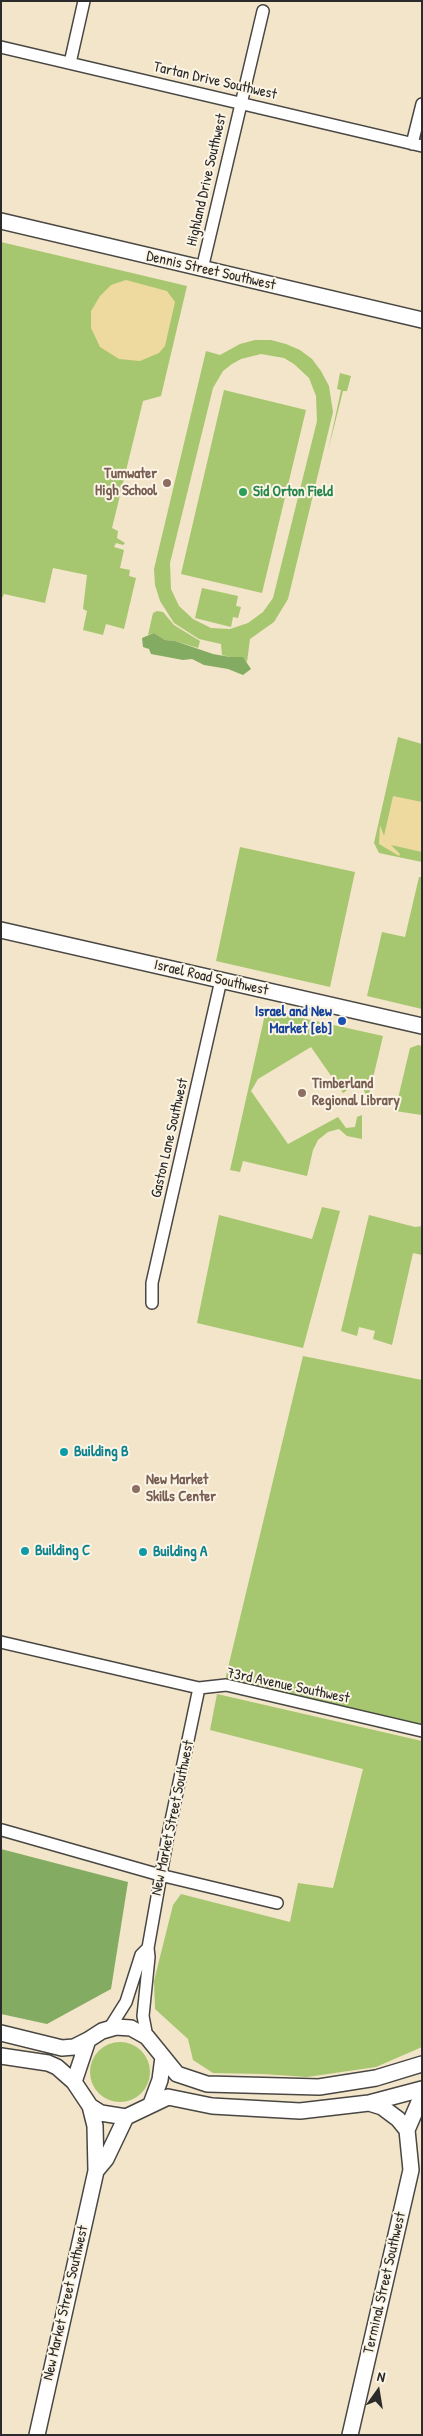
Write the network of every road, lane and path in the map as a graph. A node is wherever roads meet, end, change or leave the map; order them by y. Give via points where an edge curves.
1 (84, 1) edge
2 (263, 11) dead end
3 (1, 47) edge
4 (70, 63) junction
5 (241, 103) junction
6 (422, 104) edge
7 (417, 145) edge
8 (1, 221) edge
9 (202, 269) junction
10 (422, 320) edge
11 (1, 930) edge
12 (221, 980) junction
13 (422, 1026) edge
14 (152, 1303) dead end
15 (1, 1642) edge
16 (199, 1688) junction
17 (422, 1732) edge
18 (2, 1830) edge
19 (160, 1875) junction
20 (277, 1903) dead end
21 (148, 1948) junction
22 (108, 2028) junction
23 (1, 2034) edge
24 (148, 2037) junction
25 (88, 2040) junction
26 (1, 2056) edge
27 (163, 2057) junction
28 (422, 2064) edge
29 (74, 2082) junction
30 (422, 2089) edge
31 (422, 2095) edge
32 (369, 2103) junction
33 (151, 2104) junction
34 (90, 2106) junction
35 (126, 2117) junction
36 (407, 2130) junction
37 (96, 2171) junction
38 (36, 2435) edge
39 (350, 2435) edge

1 - 4 street
2 - 5 street, Highland Drive Southwest
3 - 4 street, Tartan Drive Southwest
4 - 5 street, Tartan Drive Southwest
5 - 7 street, Tartan Drive Southwest
5 - 9 street, Highland Drive Southwest
6 - 7 street
8 - 9 street, Dennis Street Southwest
9 - 10 street, Dennis Street Southwest
11 - 12 street, Israel Road Southwest
12 - 13 street, Israel Road Southwest
12 - 14 street, Gaston Lane Southwest via 152,1283
15 - 16 street, 73rd Avenue Southwest
16 - 17 street, 73rd Avenue Southwest via 226,1685
16 - 19 street, New Market Street Southwest
18 - 19 street
19 - 20 street
19 - 21 street, New Market Street Southwest
21 - 22 street, New Market Street Southwest via 141,1955 126,2002
21 - 24 street, New Market Street Southwest via 143,2016
22 - 24 street via 131,2028
22 - 25 street
23 - 25 street via 62,2048 74,2047
24 - 27 street
25 - 29 street
26 - 29 street via 48,2063
27 - 28 street via 173,2070 184,2077 207,2084 319,2087 376,2078
27 - 33 street via 160,2080
29 - 34 street
30 - 32 street
31 - 36 street, Terminal Street Southwest
32 - 33 street via 300,2111 225,2107 173,2097
32 - 36 street via 382,2107
33 - 35 street
34 - 35 street via 101,2113
34 - 37 street, New Market Street Southwest via 95,2131
35 - 37 street, New Market Street Southwest via 106,2160
36 - 39 street, Terminal Street Southwest via 411,2170
37 - 38 street, New Market Street Southwest

